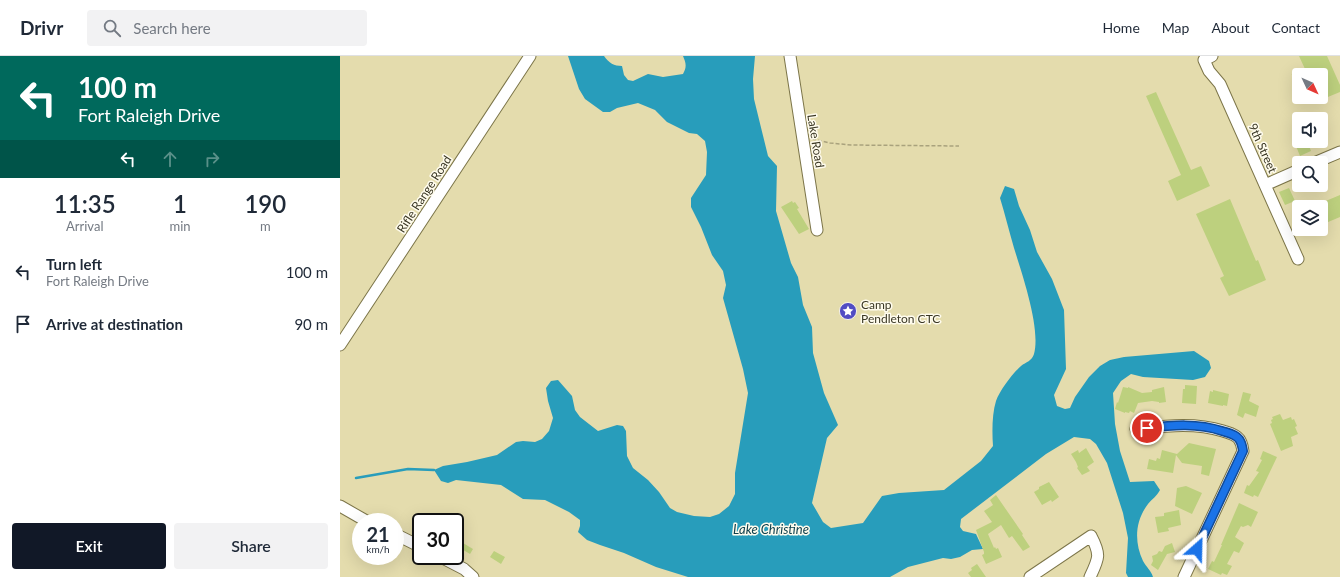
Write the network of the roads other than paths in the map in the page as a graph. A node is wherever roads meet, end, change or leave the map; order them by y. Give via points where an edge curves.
1 (530, 56) edge
2 (790, 56) edge
3 (1212, 56) edge
4 (1340, 152) edge
5 (1328, 157) edge
6 (1292, 173) edge
7 (1265, 185) junction
8 (817, 230) dead end
9 (1298, 259) dead end
10 (340, 345) edge
11 (1136, 429) dead end
12 (340, 506) edge
13 (352, 513) edge
14 (456, 565) edge
15 (473, 577) edge
16 (1030, 577) edge
17 (1090, 577) edge
18 (1184, 577) edge

1 - 10 street, Rifle Range Road
2 - 8 street, Lake Road
3 - 7 street, 9th Street via 1204,60 1220,84
4 - 5 street
6 - 7 street
7 - 9 street, 9th Street
11 - 18 street via 1170,425 1203,426 1233,434 1242,443 1243,451
12 - 13 street
14 - 15 street
16 - 17 street via 1091,536 1098,555

